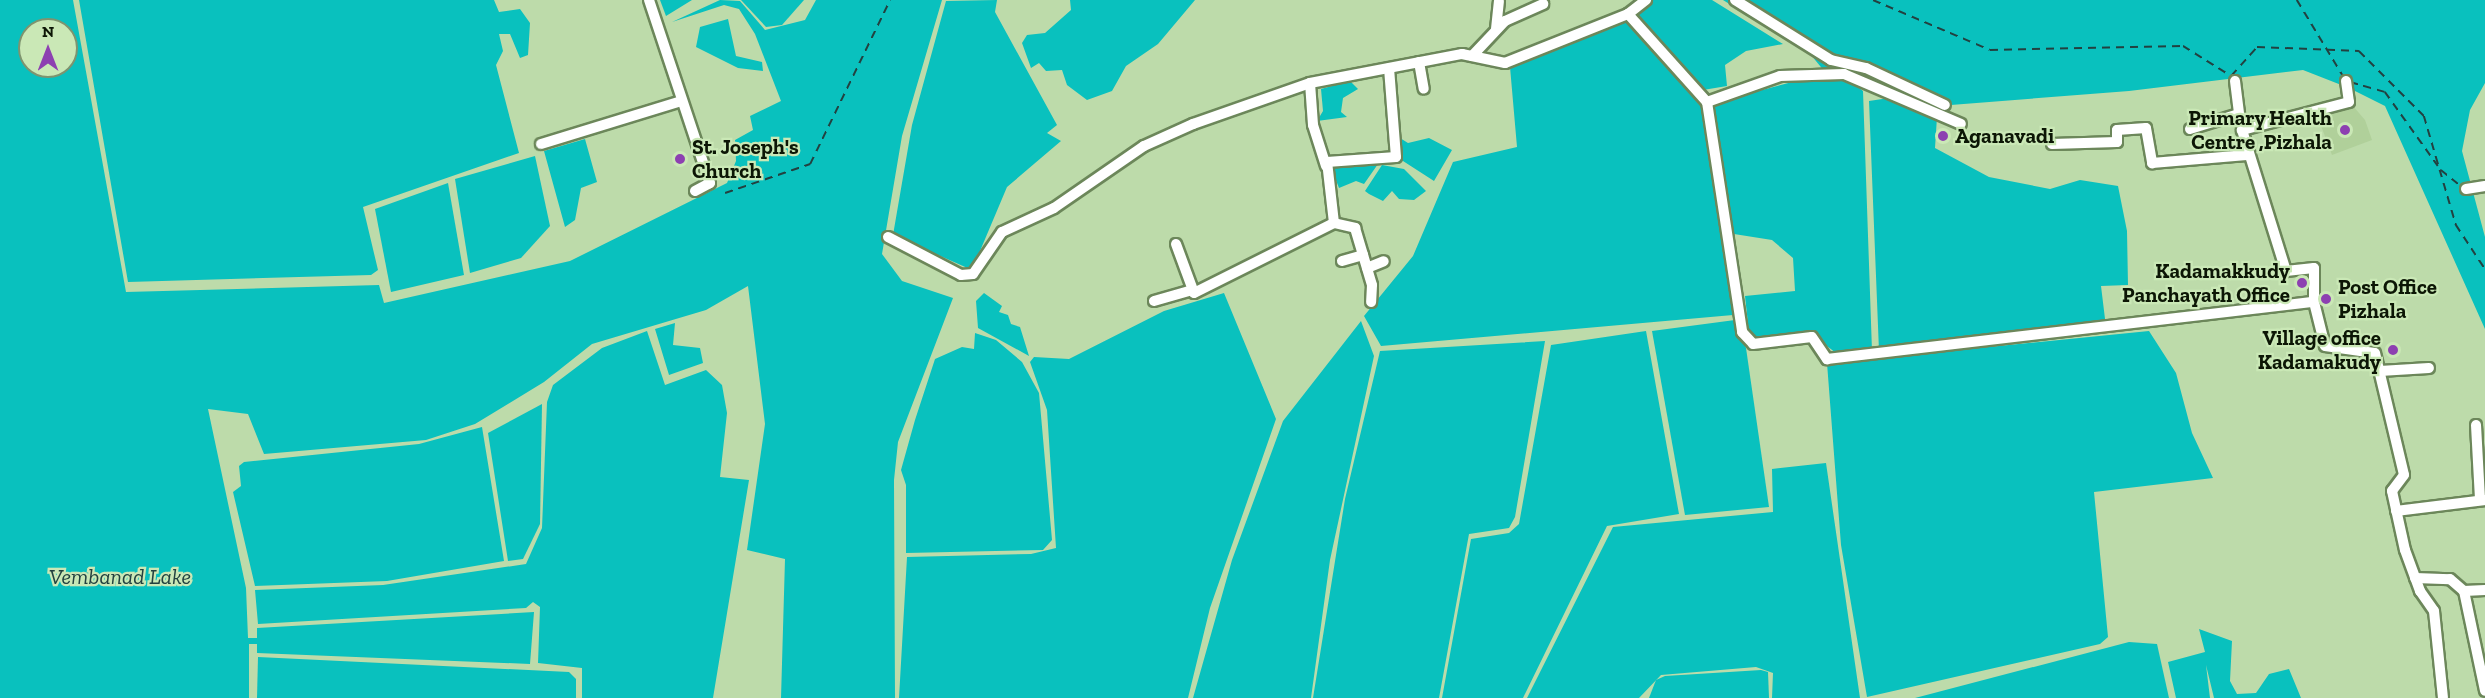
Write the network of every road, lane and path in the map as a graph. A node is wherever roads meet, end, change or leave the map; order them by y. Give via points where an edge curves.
1 (649, 0) edge
2 (1646, 0) edge
3 (1735, 0) edge
4 (1499, 1) edge
5 (1543, 4) dead end
6 (1628, 14) junction
7 (1496, 29) junction
8 (1472, 56) junction
9 (1419, 62) junction
10 (1389, 68) junction
11 (2235, 81) dead end
12 (2346, 81) dead end
13 (1310, 83) junction
14 (1424, 88) dead end
15 (682, 101) junction
16 (1707, 102) junction
17 (1945, 105) dead end
18 (2239, 114) junction
19 (1961, 124) dead end
20 (2190, 129) dead end
21 (2242, 130) junction
22 (541, 144) dead end
23 (2052, 144) dead end
24 (2247, 155) junction
25 (1326, 166) junction
26 (2485, 186) edge
27 (2466, 189) dead end
28 (695, 191) dead end
29 (1334, 223) junction
30 (888, 237) dead end
31 (1176, 244) dead end
32 (1363, 255) junction
33 (1342, 261) dead end
34 (1384, 261) dead end
35 (1367, 268) junction
36 (1192, 290) junction
37 (1154, 302) dead end
38 (1371, 302) dead end
39 (2314, 302) junction
40 (2429, 368) dead end
41 (2380, 371) junction
42 (2476, 425) dead end
43 (2483, 500) edge
44 (2396, 511) junction
45 (2415, 578) junction
46 (2485, 590) edge
47 (2464, 591) junction
48 (2485, 692) edge
49 (2443, 698) edge

1 - 15 street
2 - 6 street
3 - 17 street via 1831,60 1866,68
4 - 7 street
5 - 7 street
6 - 8 street via 1505,63
6 - 16 street
7 - 8 street
8 - 9 street
9 - 10 street
9 - 14 street
10 - 13 street
10 - 25 street via 1396,157 1331,160
11 - 18 street
12 - 21 street via 2349,102
13 - 25 street via 1313,125
13 - 30 street via 1144,146 1054,208 1002,232 973,274 961,275
15 - 22 street
15 - 28 street via 710,183
16 - 19 street via 1780,76 1845,74
16 - 39 street via 1742,332 1753,344 1812,337 1827,359
18 - 20 street
18 - 21 street
21 - 24 street
23 - 24 street via 2116,142 2117,130 2146,128 2152,164
24 - 39 street via 2286,271 2314,268
25 - 29 street via 1334,194
26 - 27 street
29 - 32 street via 1353,224
29 - 36 street via 1226,280
31 - 36 street
32 - 33 street
32 - 35 street
34 - 35 street
35 - 38 street
36 - 37 street
39 - 41 street via 2325,346 2375,353
40 - 41 street
41 - 44 street via 2404,475 2392,491
42 - 43 street
43 - 44 street
44 - 45 street
45 - 47 street via 2450,579
45 - 49 street via 2434,611
46 - 47 street
47 - 48 street

